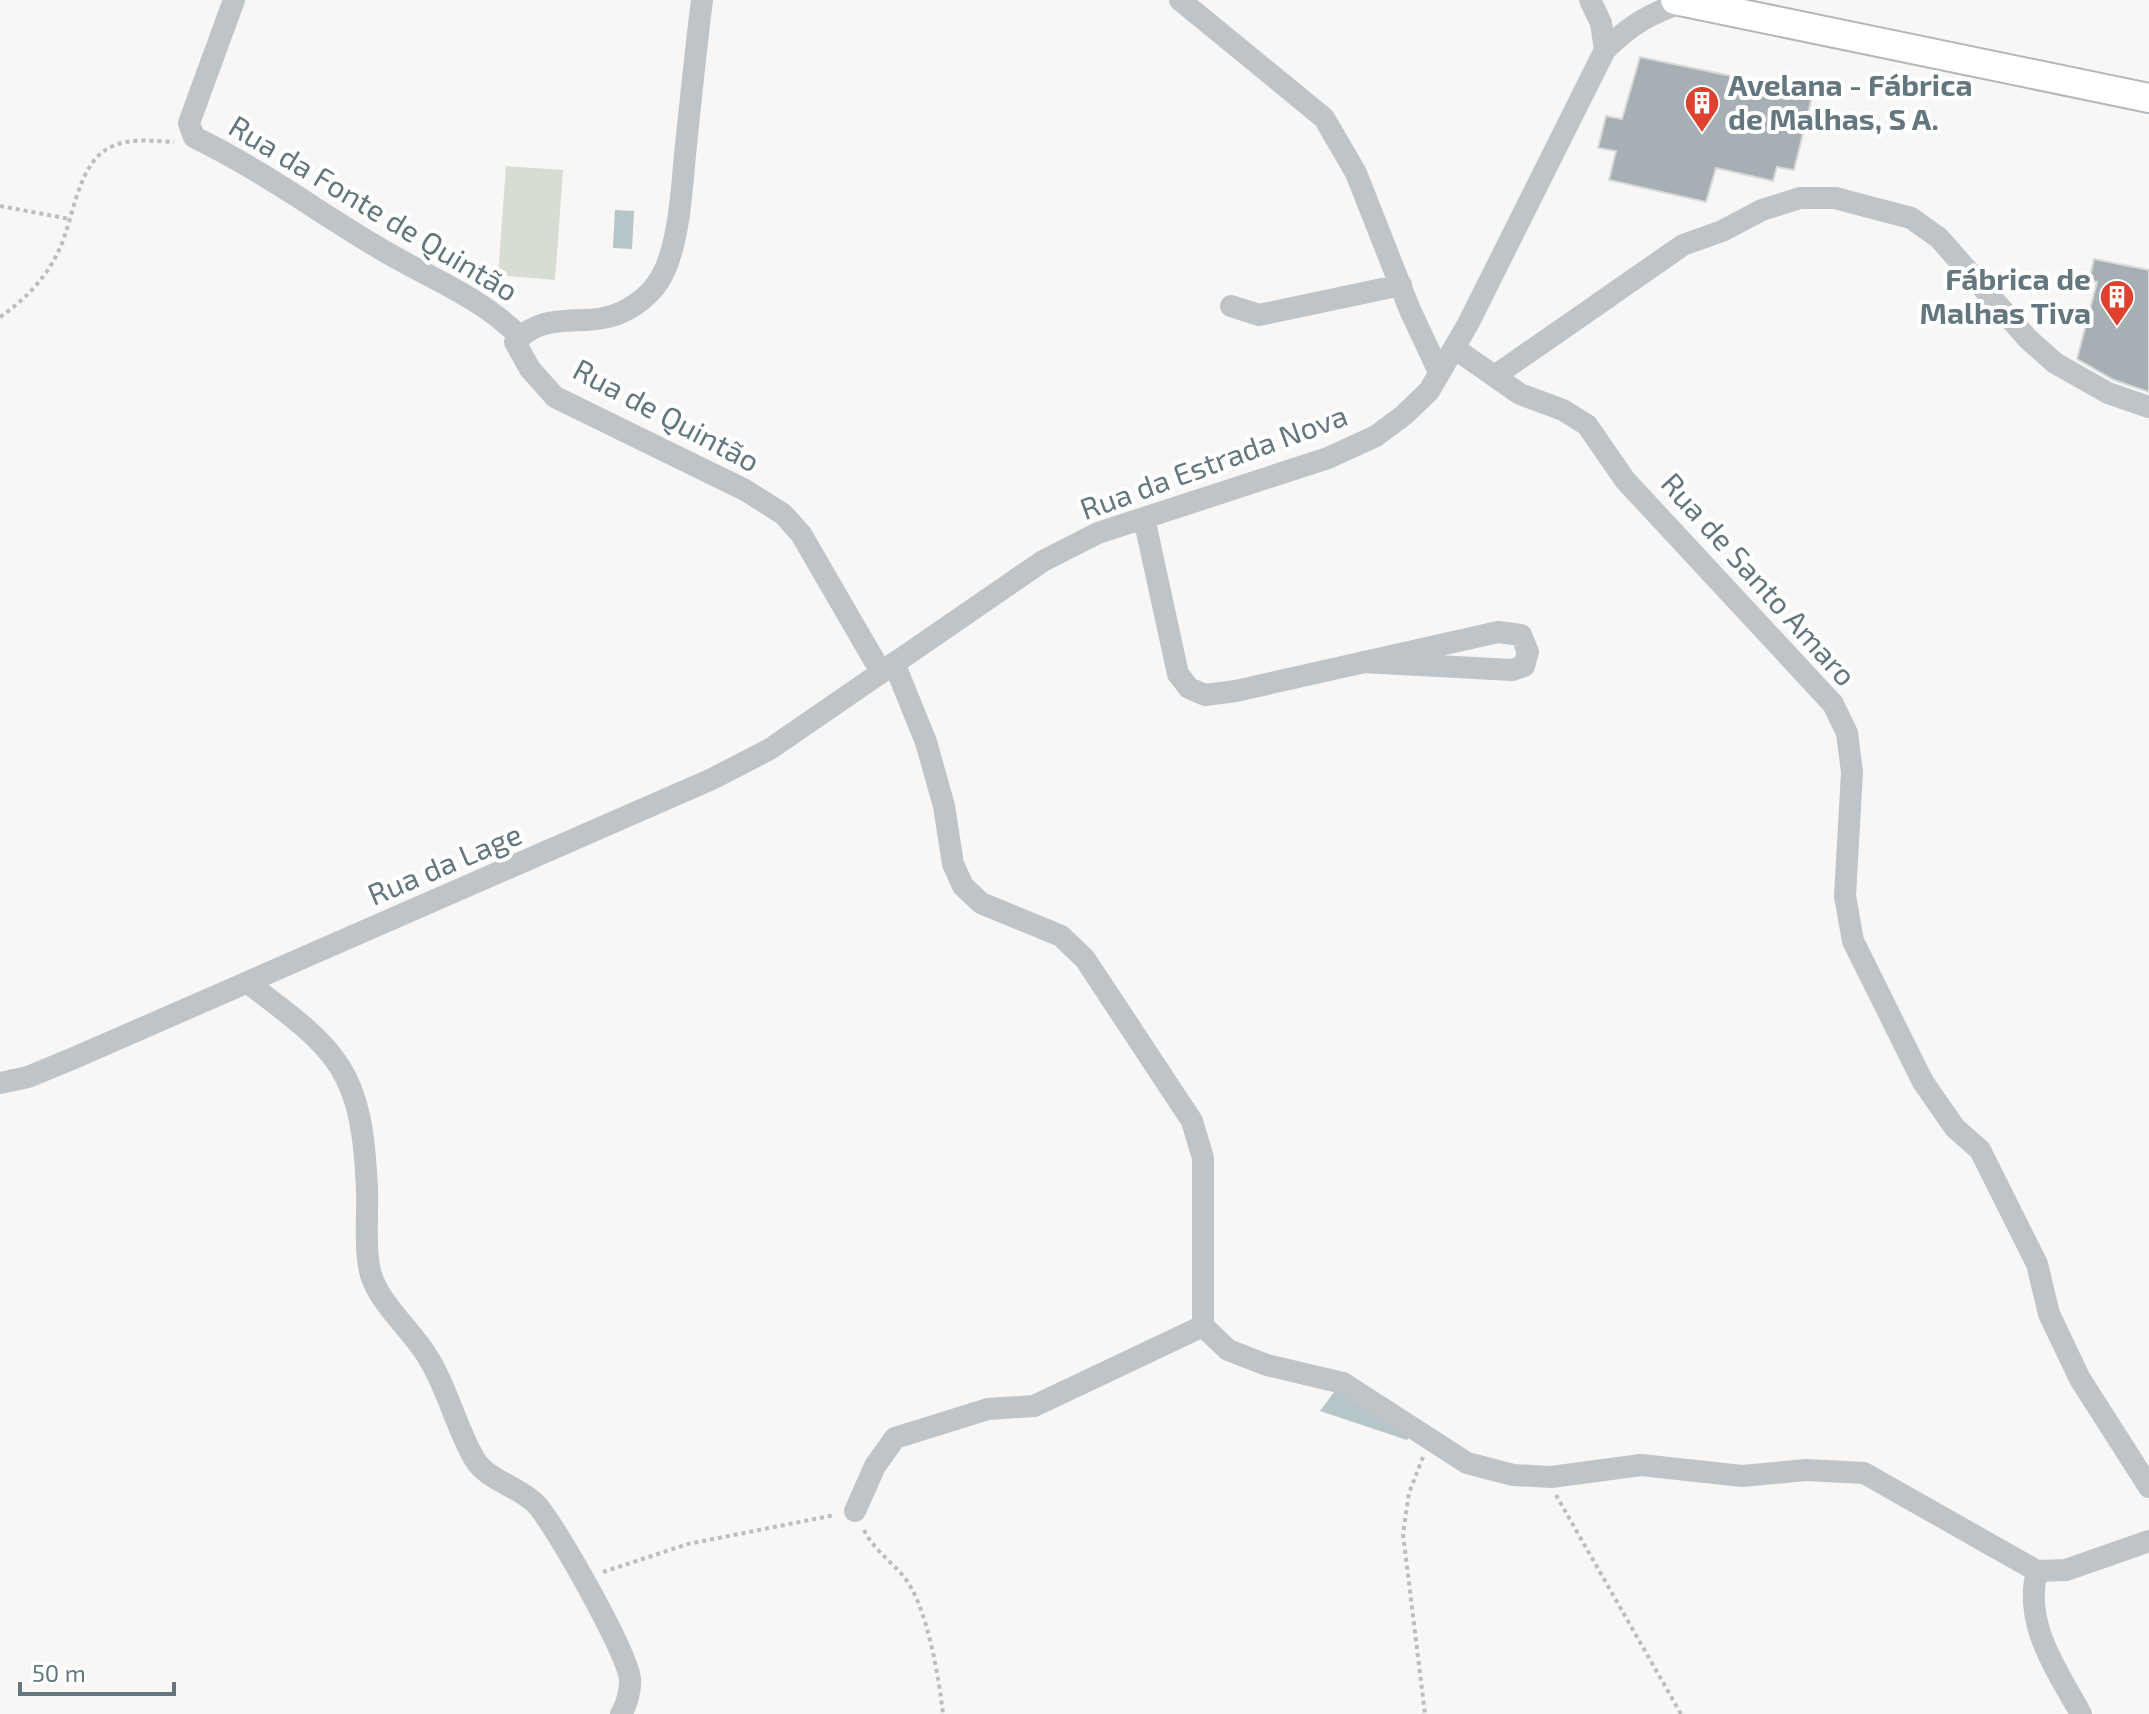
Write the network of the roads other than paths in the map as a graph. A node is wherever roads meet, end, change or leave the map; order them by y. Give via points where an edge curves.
1 (234, 0) edge
2 (702, 0) edge
3 (1180, 0) edge
4 (1590, 0) edge
5 (1680, 1) edge
6 (1605, 50) junction
7 (2149, 98) edge
8 (1401, 285) junction
9 (1231, 306) dead end
10 (520, 337) junction
11 (1454, 348) junction
12 (1439, 372) junction
13 (1496, 375) junction
14 (2149, 407) edge
15 (1144, 518) junction
16 (1363, 662) junction
17 (888, 668) junction
18 (248, 983) junction
19 (0, 1083) edge
20 (1203, 1326) junction
21 (2149, 1487) edge
22 (855, 1511) road end
23 (2149, 1541) edge
24 (2037, 1571) junction
25 (621, 1714) edge
26 (2081, 1714) edge

1 - 10 street, Rua da Fonte de Quintão via 189,123 194,137 247,163 375,246 452,288
2 - 10 street, Rua de Quintão via 680,199 669,260 652,292 625,311 595,320 557,320 529,328
3 - 8 street via 1324,118 1356,173
4 - 6 street
5 - 6 street via 1627,28
5 - 7 main road
6 - 11 street, Rua da Estrada Nova
8 - 9 street via 1259,315
8 - 12 street
10 - 17 street, Rua de Quintão via 515,342 530,369 555,397 745,490 783,514
11 - 12 street, Rua da Estrada Nova
11 - 13 street, Rua de Santo Amaro
12 - 15 street, Rua da Estrada Nova via 1429,391 1376,436 1328,458
13 - 14 street via 1683,245 1800,198 1835,198 1911,218 1939,238 2055,363 2108,393
13 - 21 street, Rua de Santo Amaro via 1520,394 1587,425 1625,480 1833,704 1847,733 1852,772 1845,896 1853,941 1923,1082 1955,1128 1980,1150 2037,1264 2049,1314 2080,1379
15 - 16 street via 1178,674 1189,688 1205,695 1236,691
15 - 17 street, Rua da Estrada Nova via 1098,533 1043,561
16 - 16 street via 1498,632 1521,635 1528,652 1524,666 1512,670
17 - 18 street, Rua da Lage via 770,749 712,779
17 - 20 street via 926,742 953,864 963,886 981,903 1061,936 1085,959 1192,1121 1203,1158
18 - 19 street, Rua da Lage via 28,1077
18 - 25 street via 305,1025 347,1075 366,1155 371,1274 431,1362 476,1461 538,1506 583,1581 630,1679
20 - 22 street via 1034,1406 988,1409 895,1438 875,1466
20 - 24 street via 1228,1350 1343,1383 1467,1463 1513,1475 1551,1477 1641,1465 1742,1476 1806,1470 1864,1473
23 - 24 street via 2066,1570
24 - 26 street via 2035,1612 2042,1644

